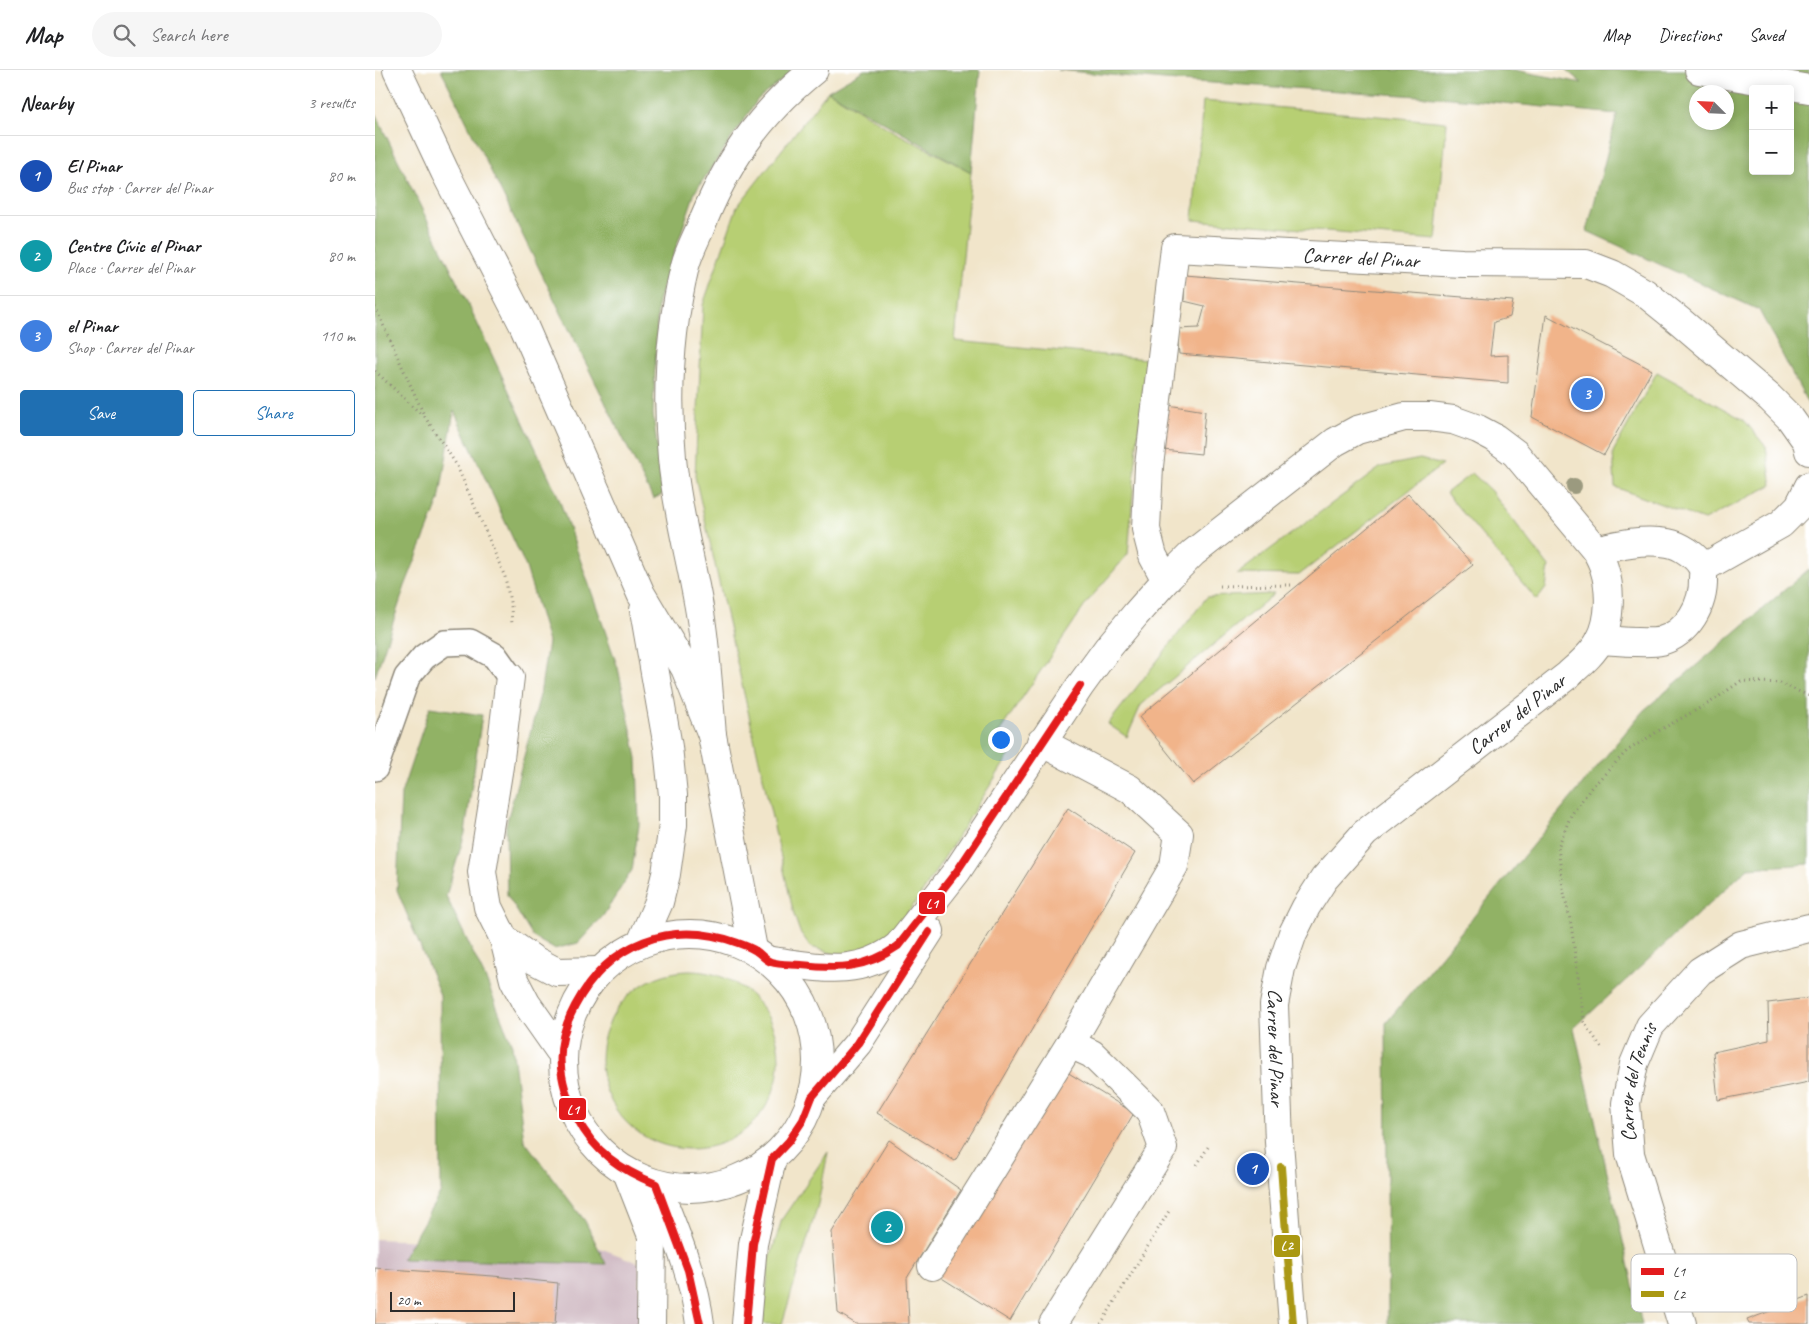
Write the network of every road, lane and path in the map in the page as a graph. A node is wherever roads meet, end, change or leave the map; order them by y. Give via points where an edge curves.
1 (397, 70) edge
2 (814, 70) edge
3 (1699, 70) edge
4 (1809, 89) edge
5 (375, 308) edge
6 (375, 371) edge
7 (425, 417) junction
8 (1809, 451) edge
9 (1809, 486) edge
10 (1596, 550) junction
11 (1703, 568) junction
12 (1166, 580) junction
13 (1291, 585) dead end
14 (1221, 586) dead end
15 (641, 594) junction
16 (1600, 640) junction
17 (510, 677) junction
18 (1809, 696) edge
19 (712, 735) junction
20 (1041, 742) junction
21 (375, 768) edge
22 (957, 871) junction
23 (1809, 928) edge
24 (504, 939) junction
25 (641, 943) junction
26 (762, 955) junction
27 (599, 971) junction
28 (1070, 1044) junction
29 (559, 1050) junction
30 (1634, 1064) junction
31 (812, 1096) junction
32 (1210, 1144) dead end
33 (772, 1159) junction
34 (1195, 1169) dead end
35 (627, 1172) junction
36 (656, 1184) junction
37 (1170, 1210) dead end
38 (1660, 1254) edge
39 (931, 1266) dead end
40 (1677, 1312) edge
41 (651, 1324) edge
42 (700, 1324) edge
43 (746, 1324) edge
44 (1053, 1324) edge
45 (1101, 1324) edge
46 (1293, 1324) edge
47 (1681, 1324) edge

1 - 15 main road via 523,324
2 - 19 main road via 761,120 729,166 685,264 675,321 670,359 672,458 701,625
3 - 4 main road
5 - 7 path
6 - 7 path
7 - 17 path via 456,464 505,578 513,632
8 - 12 main road, Carrer del Pinar via 1807,442 1790,418 1681,322 1645,293 1586,264 1463,262 1175,248 1149,466 1146,529 1153,556
9 - 11 main road via 1799,506 1781,524
10 - 11 main road via 1632,542 1670,543 1692,556
10 - 12 main road, Carrer del Pinar via 1515,453 1495,438 1453,420 1404,417 1357,430 1335,442 1193,553
10 - 16 main road, Carrer del Pinar via 1604,567 1609,592 1607,617
11 - 16 main road via 1703,588 1698,607 1677,634 1660,641
12 - 20 main road, Carrer del Pinar via 1107,649
13 - 14 path
15 - 19 main road via 685,668
15 - 25 main road via 668,747 673,795 673,825 666,874 659,902
16 - 46 main road, Carrer del Pinar via 1569,675 1365,833 1324,879 1293,933 1281,968 1274,1005 1279,1142
17 - 21 lane via 495,656 470,642 444,643 424,657 407,677
17 - 24 main road via 482,872 488,907
18 - 30 path via 1780,683 1741,681 1627,751 1591,788 1571,815 1559,847 1584,1022 1605,1052
19 - 26 main road
20 - 22 main road, Carrer del Pinar
20 - 28 main road via 1130,789 1179,834 1174,866
22 - 26 main road via 898,946 874,962 850,968 821,967
22 - 31 main road via 934,924 858,1043
23 - 30 main road, Carrer del Tennis via 1741,945 1700,971 1651,1026
24 - 27 main road via 557,972
24 - 29 main road via 515,980 531,1011
25 - 26 main road via 685,933 708,934
25 - 27 main road
26 - 31 main road via 788,979 812,1023 817,1047 817,1072
27 - 29 main road via 571,1013
28 - 39 main road
28 - 44 main road via 1092,1054 1150,1110 1163,1148
29 - 35 main road via 570,1104 583,1131 603,1154
30 - 38 main road, Carrer del Tennis via 1626,1103 1630,1154
31 - 33 main road via 803,1120
32 - 34 path
33 - 36 main road via 746,1176 717,1186 686,1188
33 - 43 main road via 753,1244
35 - 36 main road
35 - 41 main road via 652,1236
36 - 42 main road via 689,1272
37 - 45 path
40 - 47 main road, Carrer del Tennis

